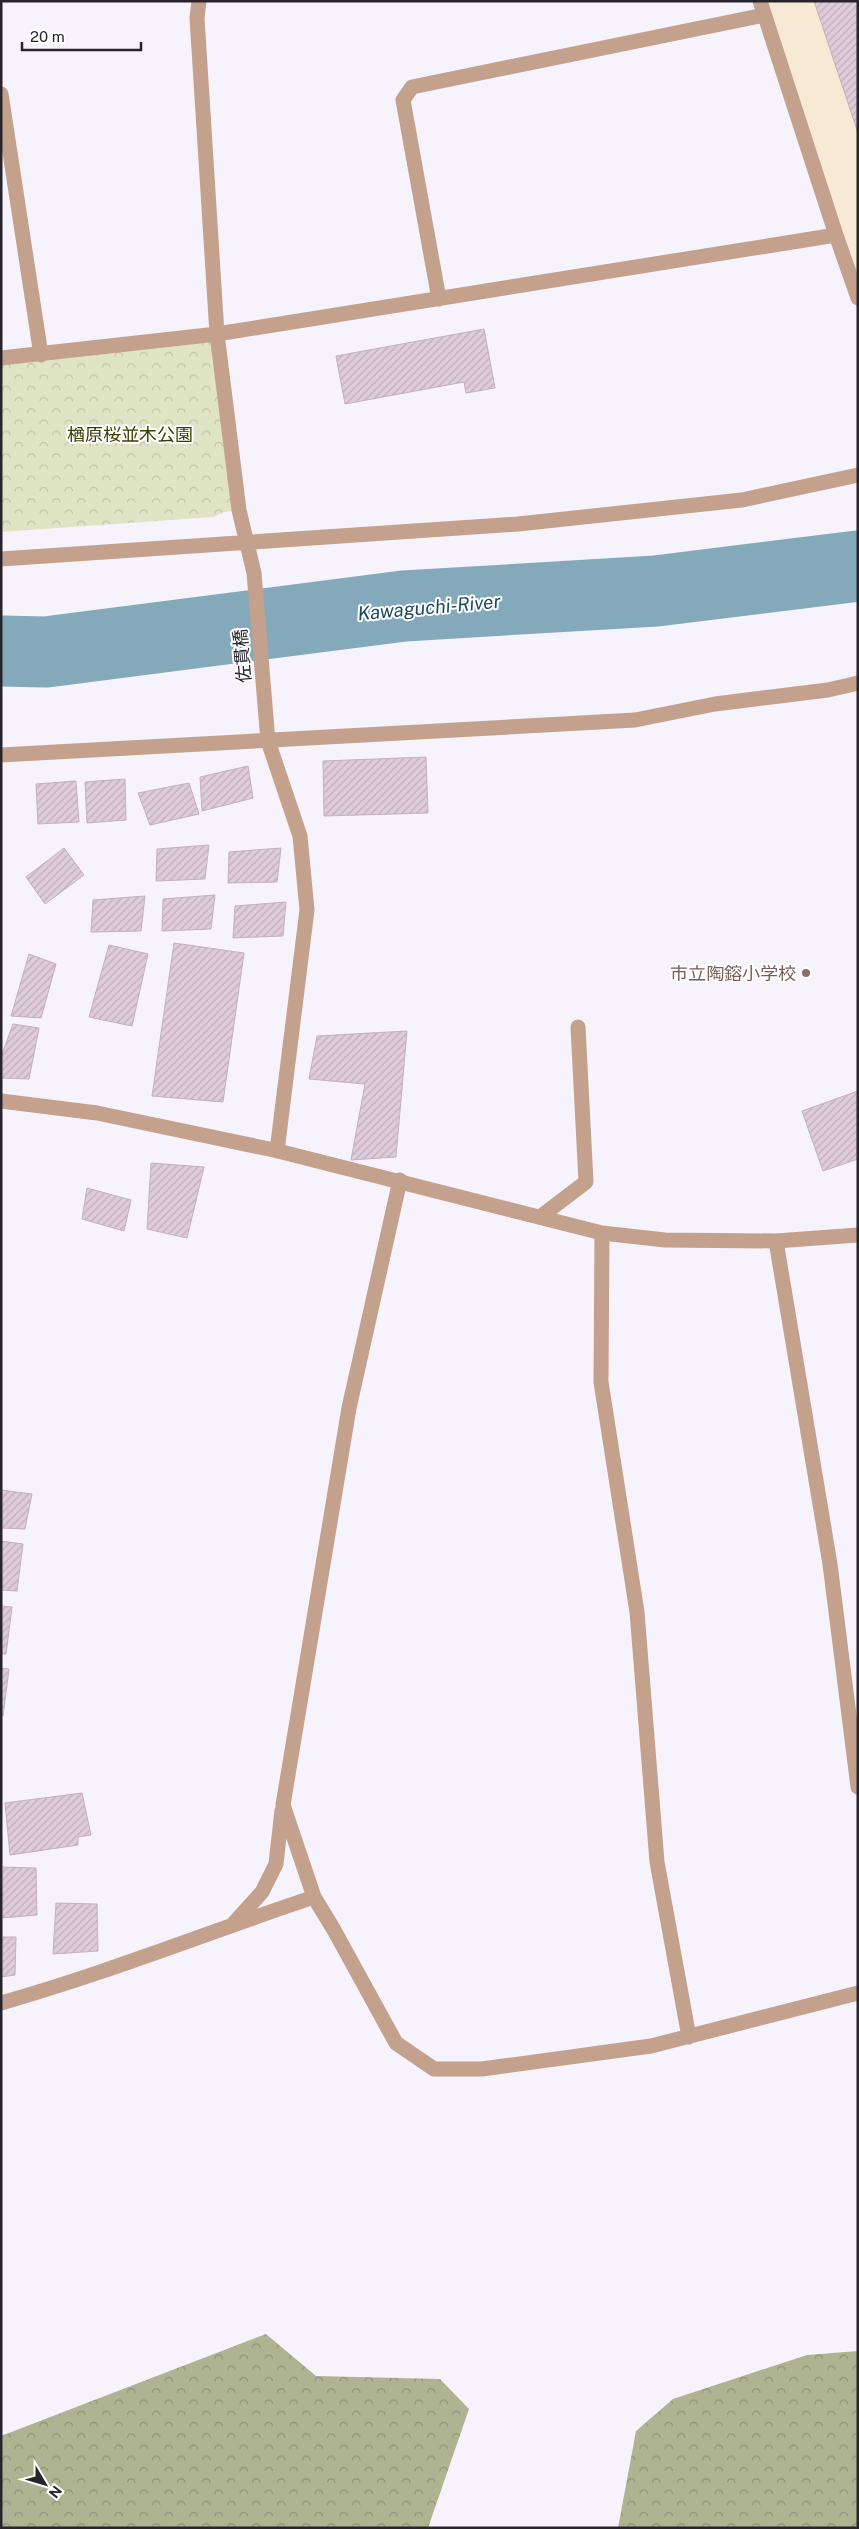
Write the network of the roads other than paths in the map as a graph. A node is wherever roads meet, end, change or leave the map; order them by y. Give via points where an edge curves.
1 (199, 1) edge
2 (762, 8) edge
3 (1, 94) edge
4 (836, 235) junction
5 (858, 298) edge
6 (439, 300) junction
7 (217, 334) junction
8 (41, 355) junction
9 (1, 358) edge
10 (858, 475) edge
11 (247, 544) junction
12 (1, 559) edge
13 (858, 683) edge
14 (268, 733) junction
15 (1, 755) edge
16 (578, 1027) dead end
17 (1, 1101) edge
18 (277, 1151) junction
19 (400, 1180) junction
20 (540, 1217) junction
21 (602, 1233) junction
22 (858, 1235) edge
23 (776, 1241) junction
24 (858, 1787) edge
25 (283, 1805) junction
26 (314, 1897) junction
27 (233, 1924) junction
28 (858, 1993) edge
29 (1, 2003) edge
30 (689, 2037) junction

1 - 7 street, 佐貫橋 via 197,18
2 - 4 street
2 - 6 street via 412,87 403,100
3 - 8 street
4 - 5 street
4 - 6 street
6 - 7 street
7 - 8 street
7 - 11 street, 佐貫橋 via 239,510
8 - 9 street
10 - 11 street via 742,500 518,524
11 - 12 street
11 - 14 street, 佐貫橋 via 255,584
13 - 14 street via 828,690 715,704 636,720
14 - 15 street
14 - 18 street, 佐貫橋 via 300,836 307,910
16 - 20 street via 586,1182
17 - 18 street via 97,1113
18 - 19 street
19 - 20 street
19 - 25 street via 349,1408
20 - 21 street
21 - 23 street via 665,1240
21 - 30 street via 601,1382 637,1612 657,1862
22 - 23 street
23 - 24 street via 830,1564
25 - 26 street
25 - 27 street via 276,1864 262,1892
26 - 27 street
26 - 30 street via 396,2043 434,2069 482,2069 651,2046
27 - 29 street via 71,1983
28 - 30 street

